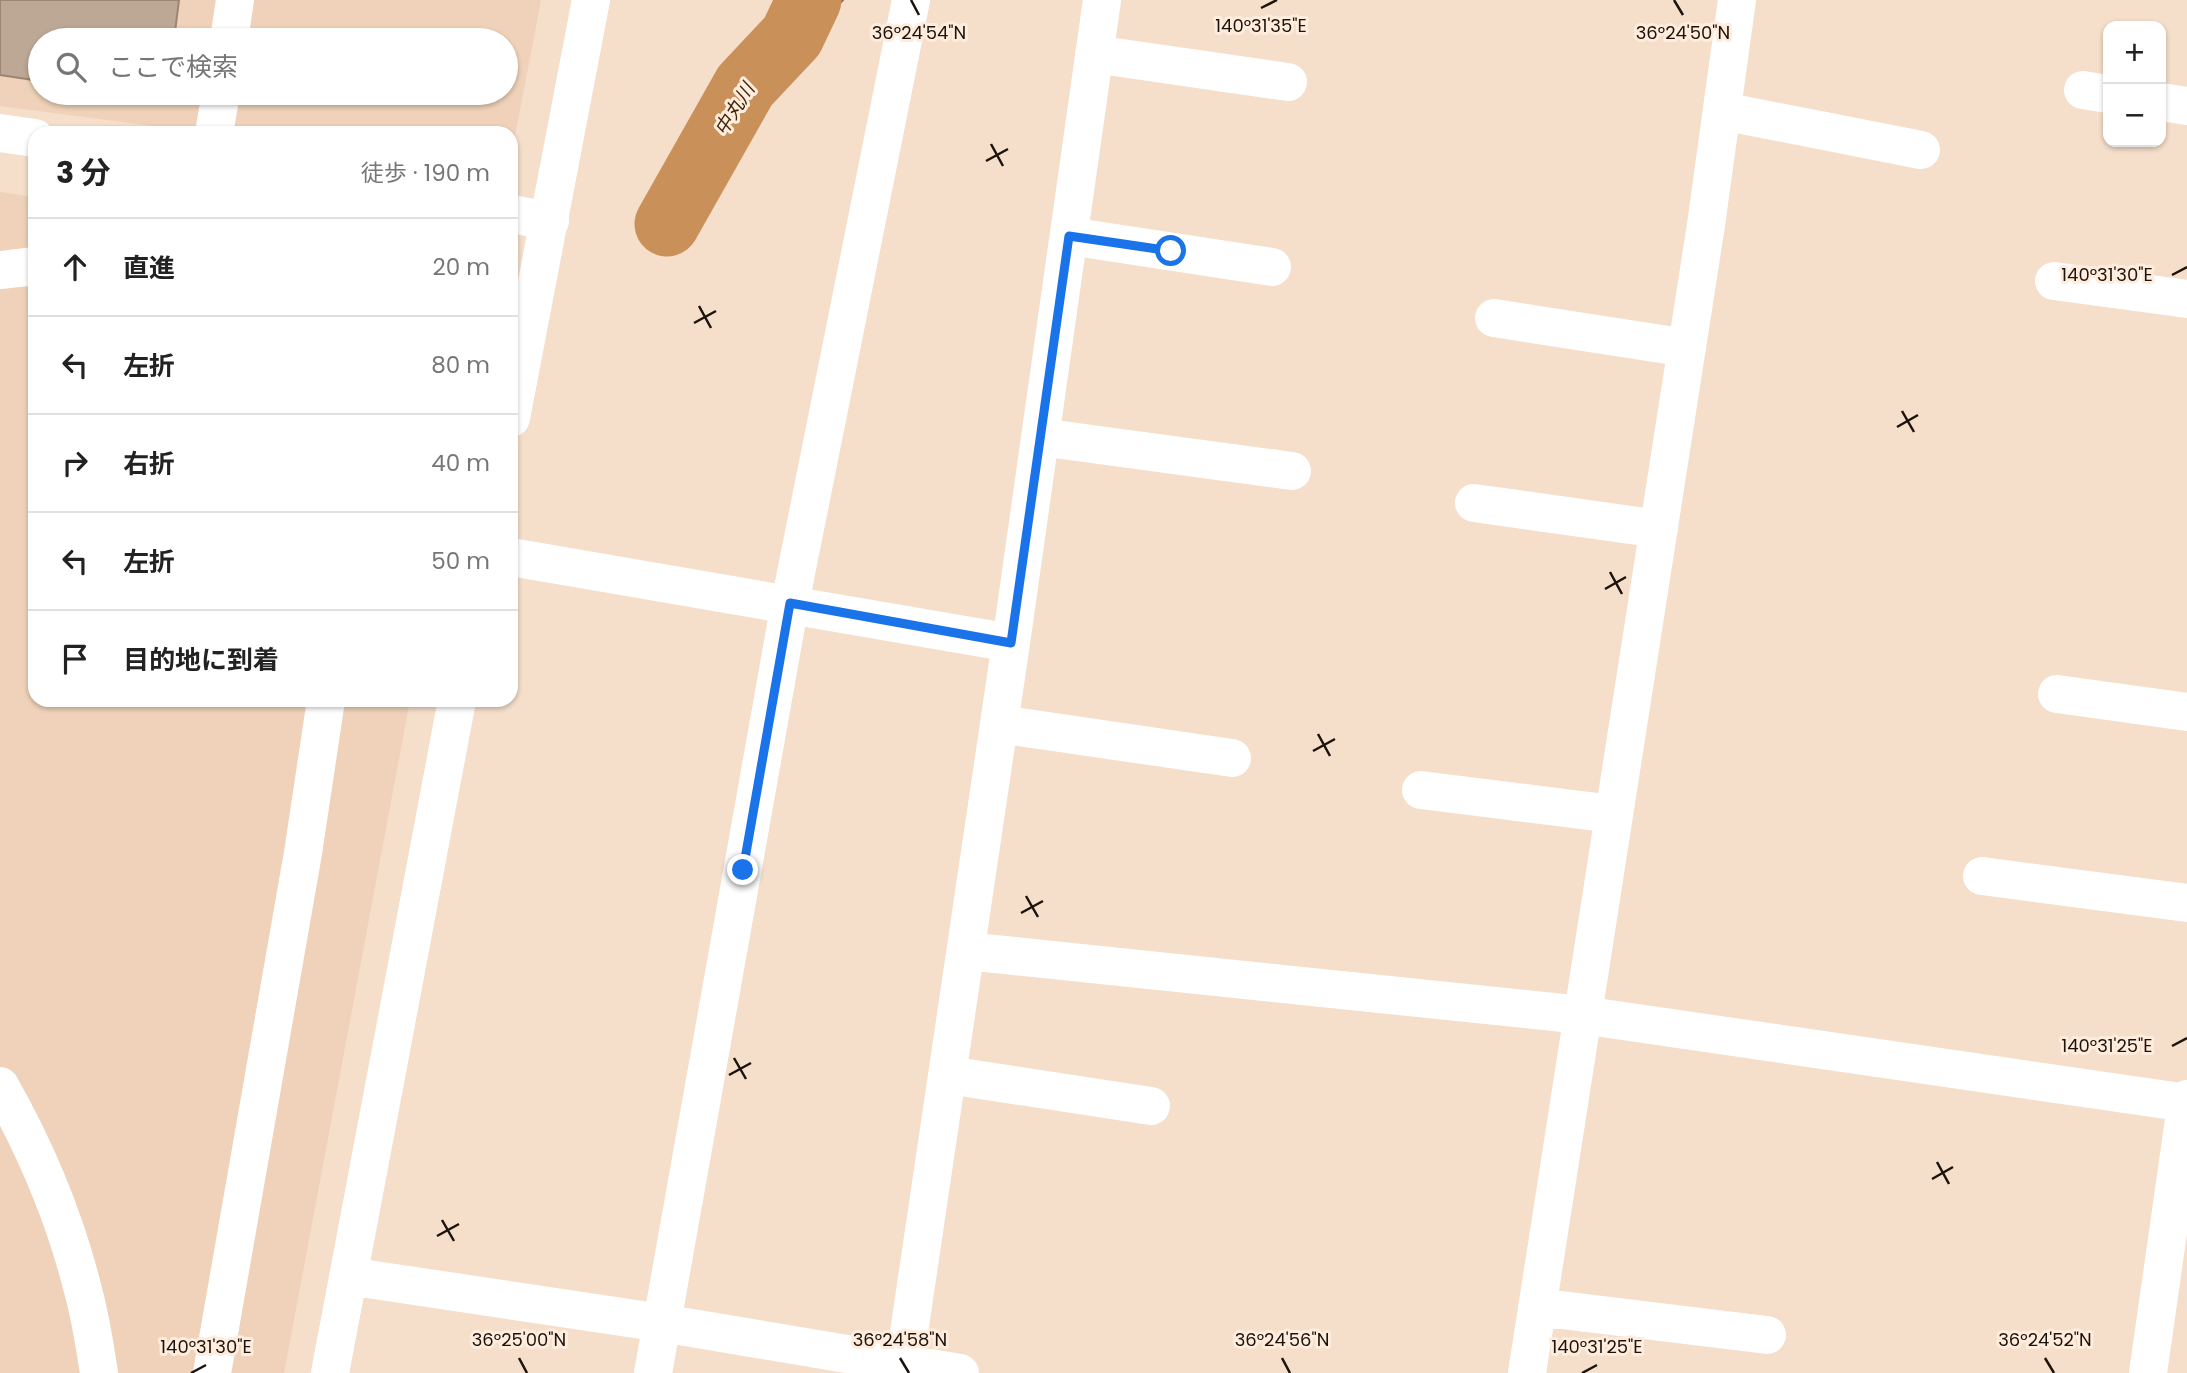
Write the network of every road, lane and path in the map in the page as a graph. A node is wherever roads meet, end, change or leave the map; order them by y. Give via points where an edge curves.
1 (235, 0) edge
2 (591, 0) edge
3 (911, 0) edge
4 (1102, 0) edge
5 (1737, 0) edge
6 (231, 28) edge
7 (1094, 54) junction
8 (1288, 82) dead end
9 (2166, 103) edge
10 (218, 105) edge
11 (2187, 107) edge
12 (1722, 111) junction
13 (215, 126) edge
14 (0, 133) edge
15 (28, 137) edge
16 (1921, 150) dead end
17 (518, 215) edge
18 (550, 221) junction
19 (1069, 236) junction
20 (28, 267) edge
21 (1272, 267) dead end
22 (0, 270) edge
23 (2054, 281) dead end
24 (2187, 299) edge
25 (1494, 318) dead end
26 (1686, 348) junction
27 (518, 383) edge
28 (1040, 437) junction
29 (1292, 471) dead end
30 (1474, 503) dead end
31 (1659, 529) junction
32 (518, 558) edge
33 (790, 603) junction
34 (1011, 643) junction
35 (2057, 694) dead end
36 (325, 707) edge
37 (456, 707) edge
38 (2187, 712) edge
39 (999, 724) junction
40 (1232, 758) dead end
41 (1421, 790) dead end
42 (1613, 814) junction
43 (1982, 876) dead end
44 (2187, 903) edge
45 (966, 951) junction
46 (1582, 1015) junction
47 (948, 1076) junction
48 (0, 1086) edge
49 (2187, 1102) edge
50 (1150, 1106) dead end
51 (348, 1276) junction
52 (1537, 1307) junction
53 (662, 1323) junction
54 (1767, 1335) dead end
55 (904, 1369) edge
56 (99, 1373) edge
57 (212, 1373) edge
58 (330, 1373) edge
59 (653, 1373) edge
60 (960, 1373) edge
61 (1527, 1373) edge
62 (2148, 1373) edge

1 - 6 street
2 - 18 street
3 - 33 street
4 - 7 street
5 - 12 street
7 - 8 street
7 - 19 street
9 - 11 street
10 - 13 street
12 - 16 street
12 - 26 street
14 - 15 street
17 - 18 street
18 - 27 street
19 - 21 street
19 - 28 street
20 - 22 street
23 - 24 street
25 - 26 street
26 - 31 street
28 - 29 street
28 - 34 street
30 - 31 street
31 - 42 street
32 - 33 street
33 - 34 street
33 - 53 street
34 - 39 street
35 - 38 street
36 - 57 street
37 - 51 street
39 - 40 street
39 - 45 street
41 - 42 street
42 - 46 street
43 - 44 street
45 - 46 street
45 - 47 street
46 - 49 street
46 - 52 street
47 - 50 street
47 - 55 street
48 - 56 street via 18,1117 66,1233 85,1296
49 - 62 street
51 - 53 street
51 - 58 street
52 - 54 street
52 - 61 street
53 - 55 street
53 - 59 street
55 - 60 street

